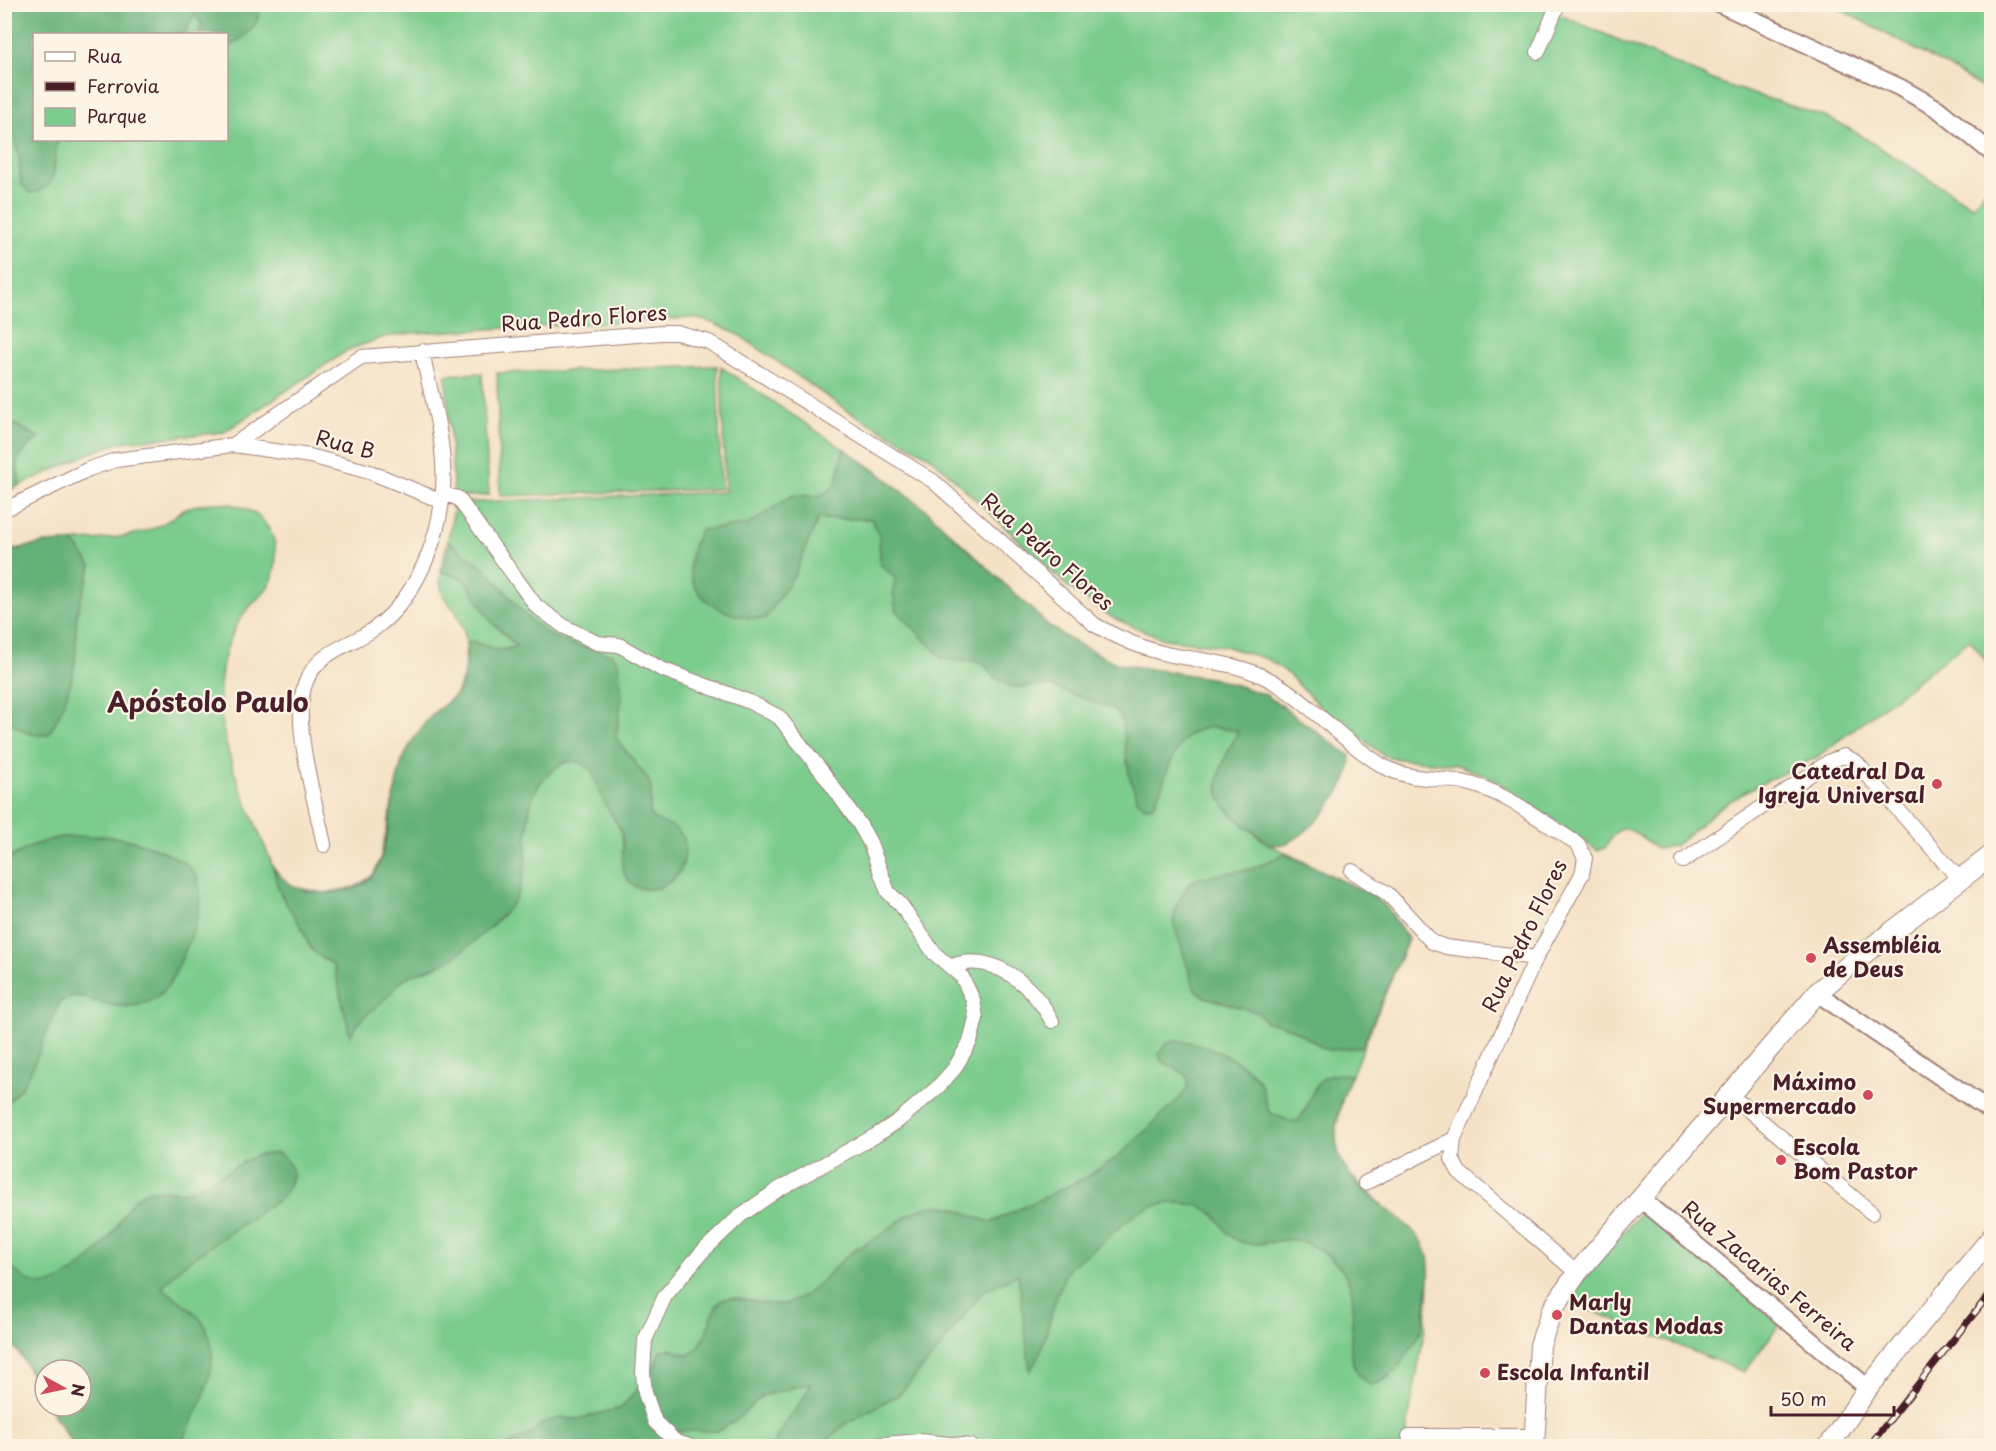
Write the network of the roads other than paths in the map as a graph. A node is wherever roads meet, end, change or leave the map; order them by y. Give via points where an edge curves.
1 (1558, 4) edge
2 (1720, 4) edge
3 (1538, 52) dead end
4 (1992, 153) edge
5 (422, 351) junction
6 (233, 445) junction
7 (442, 497) junction
8 (4, 510) edge
9 (324, 845) dead end
10 (1992, 855) edge
11 (1683, 861) dead end
12 (1352, 871) dead end
13 (1960, 880) junction
14 (1536, 958) junction
15 (952, 966) junction
16 (1817, 993) junction
17 (1052, 1021) dead end
18 (1730, 1094) junction
19 (1992, 1112) edge
20 (1454, 1139) junction
21 (1365, 1183) dead end
22 (1641, 1199) junction
23 (1872, 1213) dead end
24 (1992, 1237) edge
25 (1577, 1273) junction
26 (1868, 1388) junction
27 (1409, 1436) dead end
28 (1454, 1441) edge
29 (1535, 1441) edge
30 (689, 1446) edge
31 (864, 1446) edge
32 (971, 1446) edge
33 (1829, 1446) edge

1 - 3 street
2 - 4 street via 1899,87 1938,109
5 - 6 street, Rua Pedro Flores via 370,355 353,361
5 - 7 street via 443,460
5 - 14 street, Rua Pedro Flores via 662,333 709,342 933,482 1095,625 1119,638 1164,653 1257,673 1275,682 1383,766 1410,776 1470,783 1492,791 1578,844 1585,858 1582,874
6 - 7 street, Rua B via 310,456
6 - 8 street, Rua Pedro Flores via 116,460
7 - 9 street via 423,565 399,605 373,629 316,663 306,683 300,709 301,730
7 - 15 street, Rua B via 458,498 536,606 565,627 597,642 620,645 661,669 778,717 860,825 888,892 934,953
10 - 13 main road
11 - 13 street via 1830,761 1844,756 1859,765
12 - 14 street via 1388,894 1432,942
13 - 16 main road
14 - 20 street, Rua Pedro Flores
15 - 17 street via 981,962 1013,976 1036,996
15 - 30 street, Rua B via 969,989 976,1018 970,1042 954,1069 898,1121 741,1215 701,1253 665,1296 645,1340 645,1393 655,1422 676,1442
16 - 18 main road
16 - 19 street
18 - 22 main road
18 - 23 street
20 - 21 street
20 - 25 street, Rua Pedro Flores via 1452,1159 1459,1172
22 - 25 main road
22 - 26 street, Rua Zacarias Ferreira
24 - 26 main road
25 - 29 main road via 1557,1301 1543,1331 1538,1355
26 - 33 main road
27 - 28 street
28 - 29 street
31 - 32 street via 919,1440

